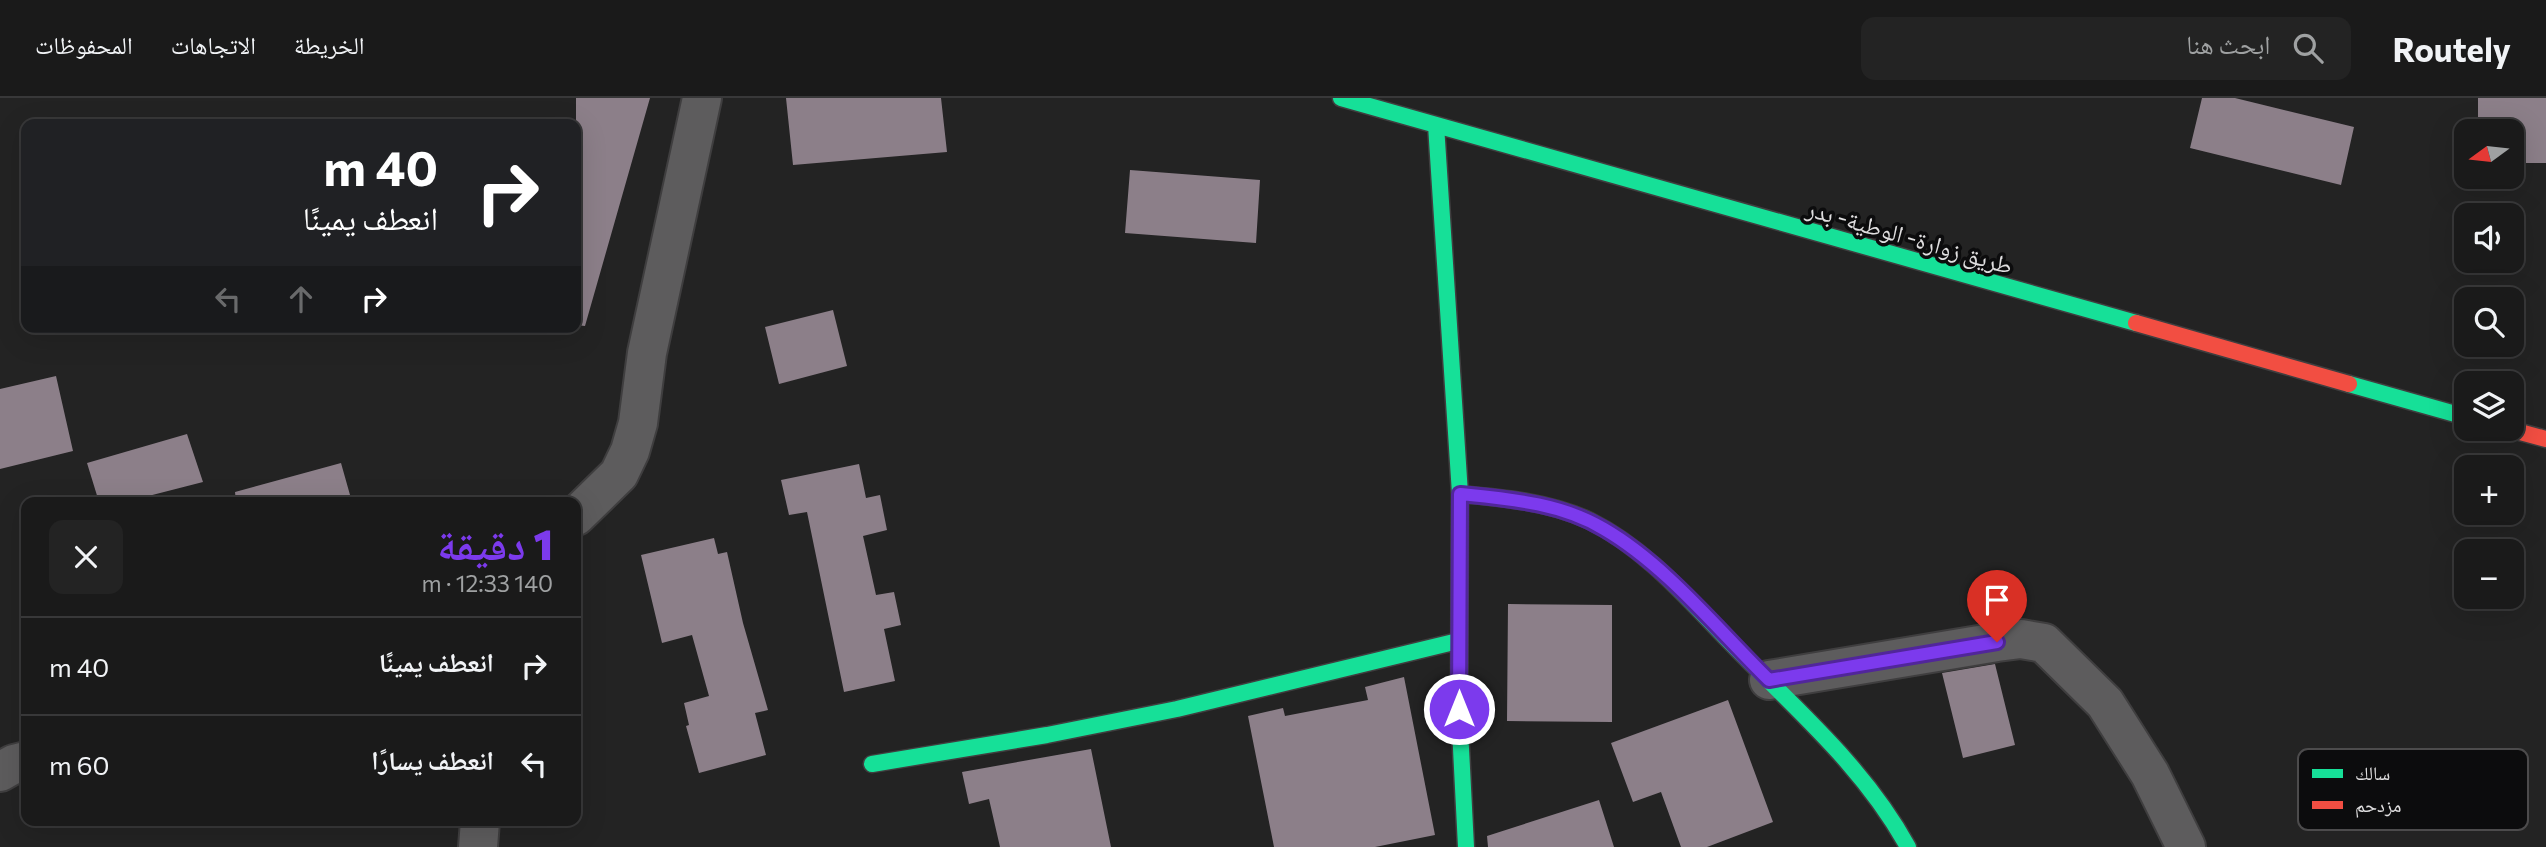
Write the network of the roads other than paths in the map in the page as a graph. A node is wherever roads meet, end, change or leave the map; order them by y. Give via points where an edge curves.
1 (702, 98) edge
2 (1341, 98) edge
3 (1436, 124) junction
4 (2454, 413) edge
5 (2524, 433) edge
6 (2546, 439) edge
7 (1460, 494) junction
8 (581, 512) edge
9 (1458, 640) junction
10 (1769, 680) junction
11 (21, 762) edge
12 (872, 764) dead end
13 (0, 772) edge
14 (480, 826) edge
15 (478, 847) edge
16 (1466, 847) edge
17 (1908, 847) edge
18 (2186, 847) edge

1 - 8 street via 630,452 619,474
2 - 3 main road, طريق زوارة- الوطية- بدر
3 - 4 main road, طريق زوارة- الوطية- بدر
3 - 7 main road
5 - 6 main road
7 - 9 main road
7 - 10 main road via 1523,500 1603,528 1646,559
9 - 12 main road via 1146,716
9 - 16 main road
10 - 17 main road via 1866,781
10 - 18 street via 1997,642 2021,639 2043,643 2105,703 2126,733
11 - 13 street
14 - 15 street

